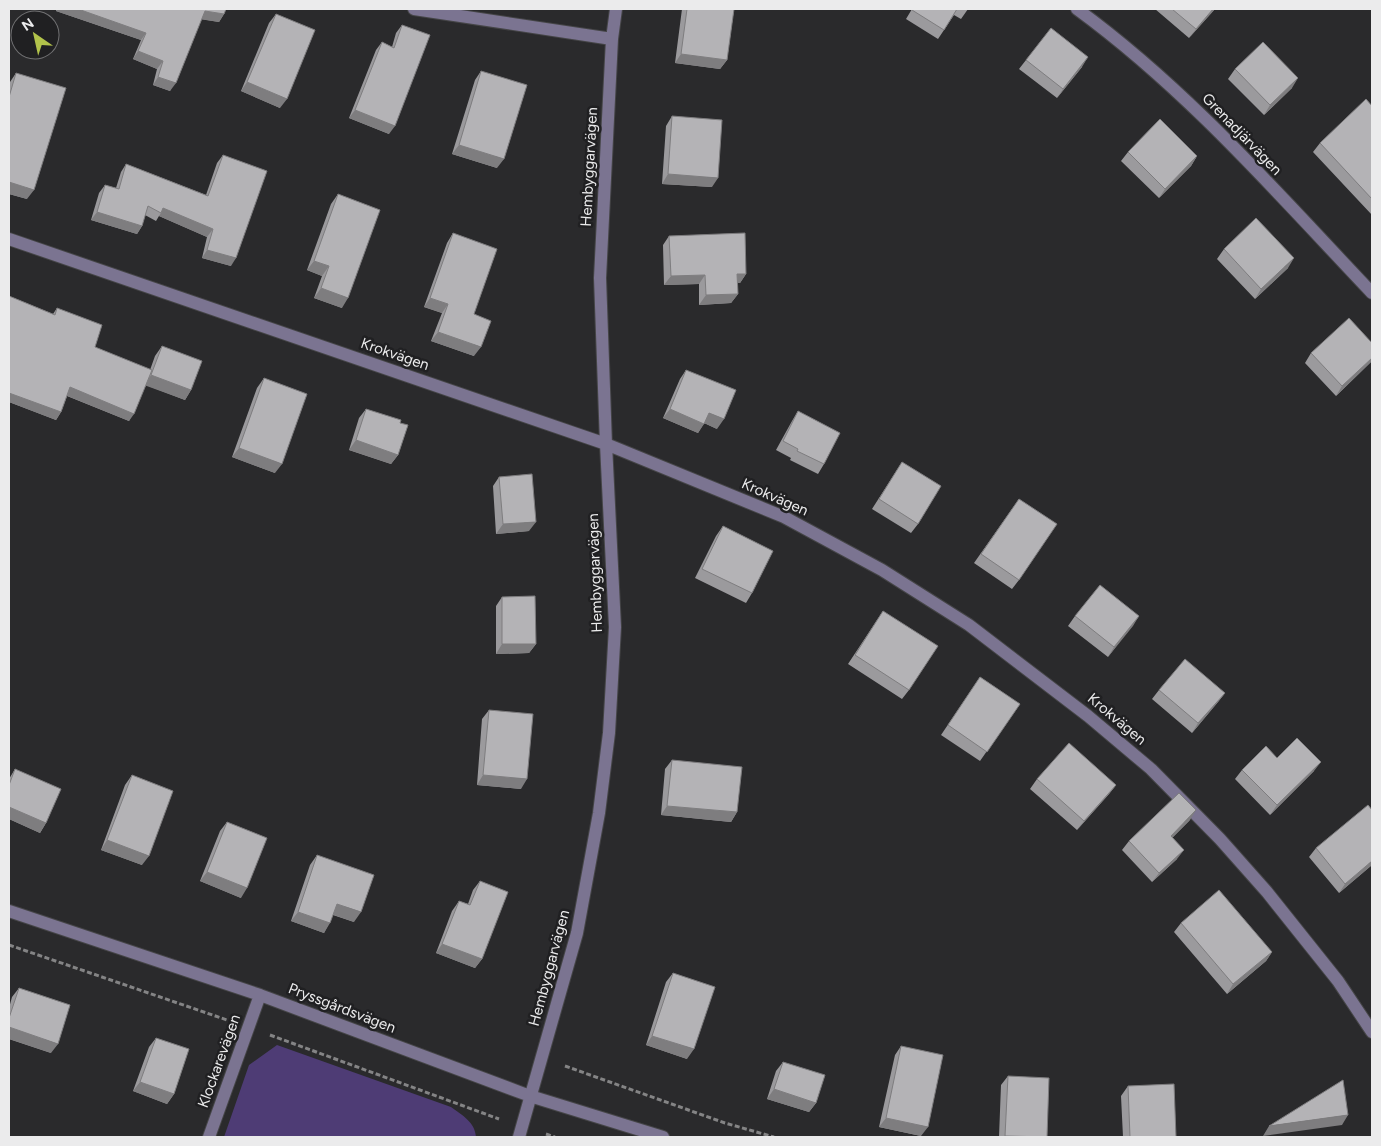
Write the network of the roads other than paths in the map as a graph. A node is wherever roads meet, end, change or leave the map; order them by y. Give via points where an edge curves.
1 (414, 9) edge
2 (616, 9) edge
3 (1078, 9) edge
4 (612, 39) junction
5 (9, 239) edge
6 (1372, 293) edge
7 (606, 444) junction
8 (9, 911) edge
9 (260, 995) junction
10 (1372, 1032) edge
11 (530, 1096) junction
12 (521, 1132) edge
13 (209, 1137) edge
14 (663, 1137) edge

1 - 4 street
2 - 4 street, Hembyggarvägen
3 - 6 street, Grenadjärvägen via 1154,69 1208,120
4 - 7 street, Hembyggarvägen via 600,278
5 - 7 street, Krokvägen
7 - 10 street, Krokvägen via 793,522 922,595 969,625 1040,678 1151,769 1220,839 1338,981
7 - 11 street, Hembyggarvägen via 615,627 609,733 599,814 577,933
8 - 9 street, Pryssgårdsvägen
9 - 11 street, Pryssgårdsvägen
9 - 13 street, Klockarevägen
11 - 12 street, Hembyggarvägen
11 - 14 street, Pryssgårdsvägen

